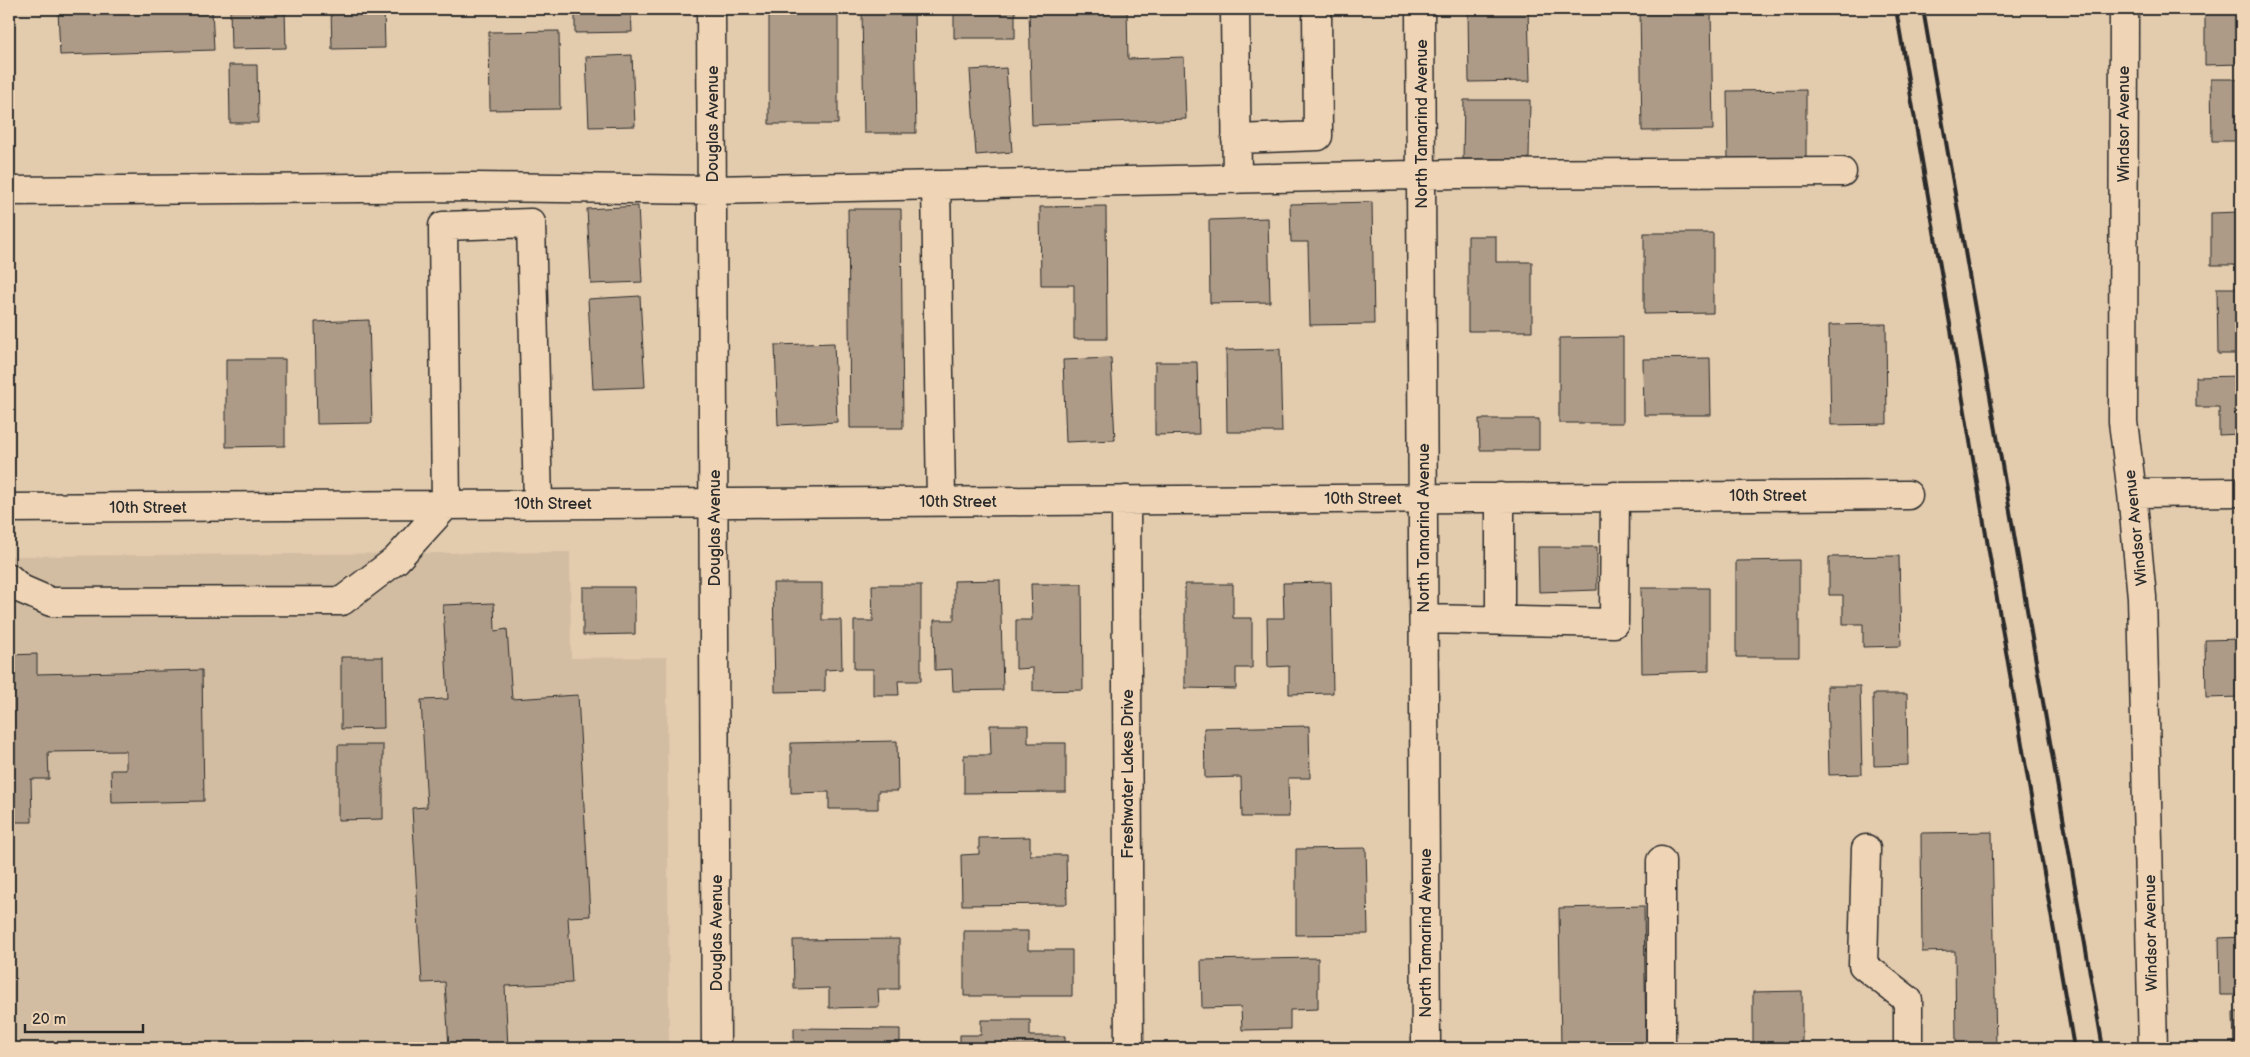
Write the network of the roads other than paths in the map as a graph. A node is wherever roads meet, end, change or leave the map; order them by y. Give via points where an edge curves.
1 (711, 9) edge
2 (1235, 9) edge
3 (1317, 9) edge
4 (1420, 9) edge
5 (2124, 9) edge
6 (1236, 139) junction
7 (1842, 172) dead end
8 (1421, 175) junction
9 (1236, 179) junction
10 (936, 186) junction
11 (712, 190) junction
12 (9, 191) edge
13 (2241, 492) edge
14 (2132, 493) junction
15 (1908, 495) dead end
16 (1615, 496) junction
17 (1500, 497) junction
18 (1423, 498) junction
19 (1126, 500) junction
20 (941, 501) junction
21 (714, 502) junction
22 (538, 503) junction
23 (446, 505) junction
24 (9, 508) edge
25 (9, 578) edge
26 (1424, 619) junction
27 (1500, 621) junction
28 (1866, 849) dead end
29 (1661, 861) dead end
30 (716, 1048) edge
31 (1129, 1048) edge
32 (1426, 1048) edge
33 (1661, 1048) edge
34 (1908, 1048) edge
35 (2153, 1048) edge

1 - 11 street, Douglas Avenue
2 - 6 street
3 - 6 street via 1318,136
4 - 8 street, North Tamarind Avenue
5 - 14 street, Windsor Avenue via 2123,422
6 - 9 street
7 - 8 street
8 - 9 street
8 - 18 street, North Tamarind Avenue
9 - 10 street
10 - 11 street
10 - 20 street
11 - 12 street via 474,187
11 - 21 street, Douglas Avenue
13 - 14 street
14 - 35 street, Windsor Avenue via 2142,597
15 - 16 street, 10th Street
16 - 17 street, 10th Street
16 - 27 street via 1614,623
17 - 18 street, 10th Street
17 - 27 street
18 - 19 street, 10th Street
18 - 26 street, North Tamarind Avenue
19 - 20 street, 10th Street
19 - 31 street, Freshwater Lakes Drive
20 - 21 street, 10th Street
21 - 22 street, 10th Street
21 - 30 street, Douglas Avenue
22 - 23 street, 10th Street
22 - 23 street via 531,223 443,226
23 - 24 street, 10th Street
23 - 25 street via 396,560 342,601 51,602 21,589
26 - 27 street
26 - 32 street, North Tamarind Avenue
28 - 34 street via 1863,965 1908,1000
29 - 33 street

